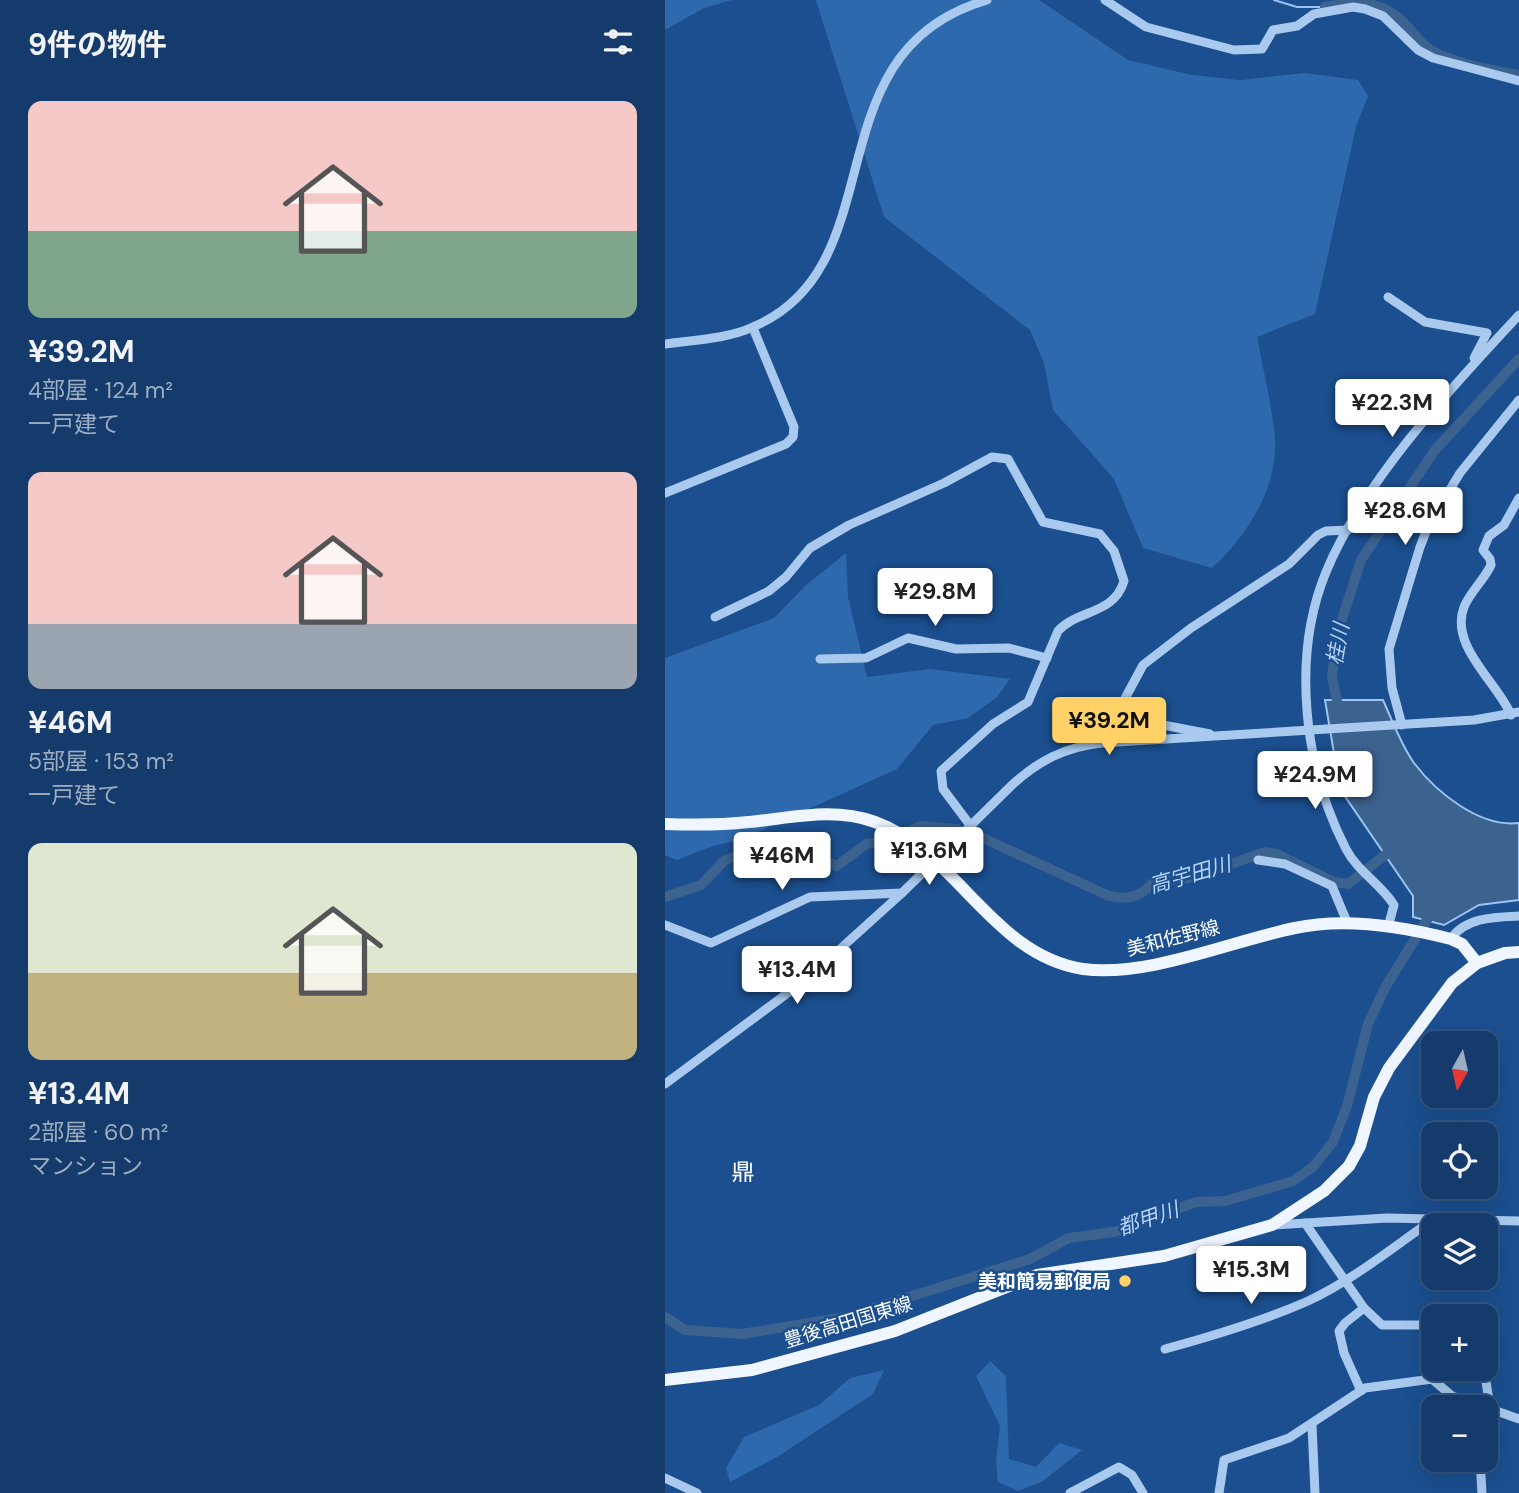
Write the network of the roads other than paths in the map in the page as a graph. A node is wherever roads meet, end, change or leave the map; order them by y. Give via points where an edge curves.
1 (987, 0) edge
2 (1105, 0) edge
3 (1363, 4) edge
4 (1519, 81) edge
5 (1388, 297) dead end
6 (1519, 315) edge
7 (753, 328) junction
8 (665, 344) edge
9 (1466, 372) junction
10 (1517, 404) edge
11 (665, 493) edge
12 (1519, 499) edge
13 (1348, 530) junction
14 (715, 617) dead end
15 (1047, 658) junction
16 (820, 659) dead end
17 (1515, 714) edge
18 (1116, 716) junction
19 (1401, 725) junction
20 (1310, 731) junction
21 (1212, 736) junction
22 (1101, 743) junction
23 (665, 824) edge
24 (970, 825) junction
25 (935, 860) junction
26 (1258, 860) dead end
27 (902, 893) junction
28 (1519, 916) edge
29 (1347, 922) junction
30 (665, 925) edge
31 (1390, 928) junction
32 (1447, 938) junction
33 (1519, 952) edge
34 (1477, 963) junction
35 (665, 1084) edge
36 (1421, 1219) edge
37 (1498, 1221) edge
38 (1519, 1221) edge
39 (1305, 1223) junction
40 (1272, 1225) junction
41 (1421, 1228) edge
42 (1345, 1280) junction
43 (1364, 1308) junction
44 (1421, 1325) edge
45 (1165, 1349) dead end
46 (665, 1380) edge
47 (1361, 1391) junction
48 (1451, 1395) edge
49 (1498, 1412) edge
50 (1519, 1419) edge
51 (1312, 1425) junction
52 (1481, 1472) edge
53 (665, 1478) edge
54 (697, 1493) edge
55 (1070, 1493) edge
56 (1143, 1493) edge
57 (1219, 1493) edge
58 (1315, 1493) edge
59 (1482, 1493) edge

1 - 7 street via 928,29 891,69 874,102 826,260 792,302
2 - 3 street via 1146,27 1234,50 1262,49 1273,30 1297,26 1314,14
3 - 4 street via 1433,58
5 - 9 street via 1425,323 1487,333
6 - 9 street
7 - 8 street
7 - 11 street via 794,427 793,437 786,444
9 - 13 street via 1413,435
10 - 19 street via 1460,473 1420,547 1389,649
12 - 17 street via 1482,550 1491,565 1466,604 1462,620 1468,647
13 - 18 street via 1318,535 1279,571 1151,658 1139,669
13 - 20 street via 1325,573 1312,627 1307,669
14 - 15 street via 769,591 810,548 849,525 944,484 992,457 1003,456 1017,470 1043,522 1100,534 1124,575 1122,589 1111,602 1062,626
15 - 16 street via 1009,648 956,649 908,638 866,658
15 - 24 street via 1028,702 992,724 940,773 943,789
17 - 19 street
18 - 21 street
18 - 22 street
19 - 20 street
20 - 21 street
20 - 31 street via 1345,846 1394,905
21 - 22 street
22 - 24 street via 1068,749 1037,764
23 - 25 main road, 美和佐野線 via 735,823 830,813 872,821 902,835
24 - 25 street
25 - 27 street
25 - 29 main road, 美和佐野線 via 1019,941 1044,956 1082,968 1136,968 1297,927
26 - 29 street via 1285,864 1332,886
27 - 30 street via 810,897 711,943
27 - 35 street via 797,987
28 - 32 street via 1477,921
29 - 31 main road, 美和佐野線
31 - 32 main road, 美和佐野線
32 - 34 main road via 1462,944
33 - 34 main road, 豊後高田国東線
34 - 40 main road, 豊後高田国東線 via 1437,999 1389,1068 1349,1166 1324,1191
36 - 39 street
37 - 38 street
39 - 40 street
39 - 42 street
40 - 46 main road, 豊後高田国東線 via 1164,1256 1037,1276 895,1331 765,1367
41 - 42 street
42 - 43 street
42 - 45 street via 1293,1307
43 - 44 street via 1382,1325
43 - 47 street via 1339,1331
47 - 48 street via 1432,1379
47 - 51 street
49 - 50 street
51 - 57 street via 1275,1444 1224,1460
51 - 58 street
52 - 59 street
53 - 54 street
55 - 56 street via 1119,1467 1128,1470

